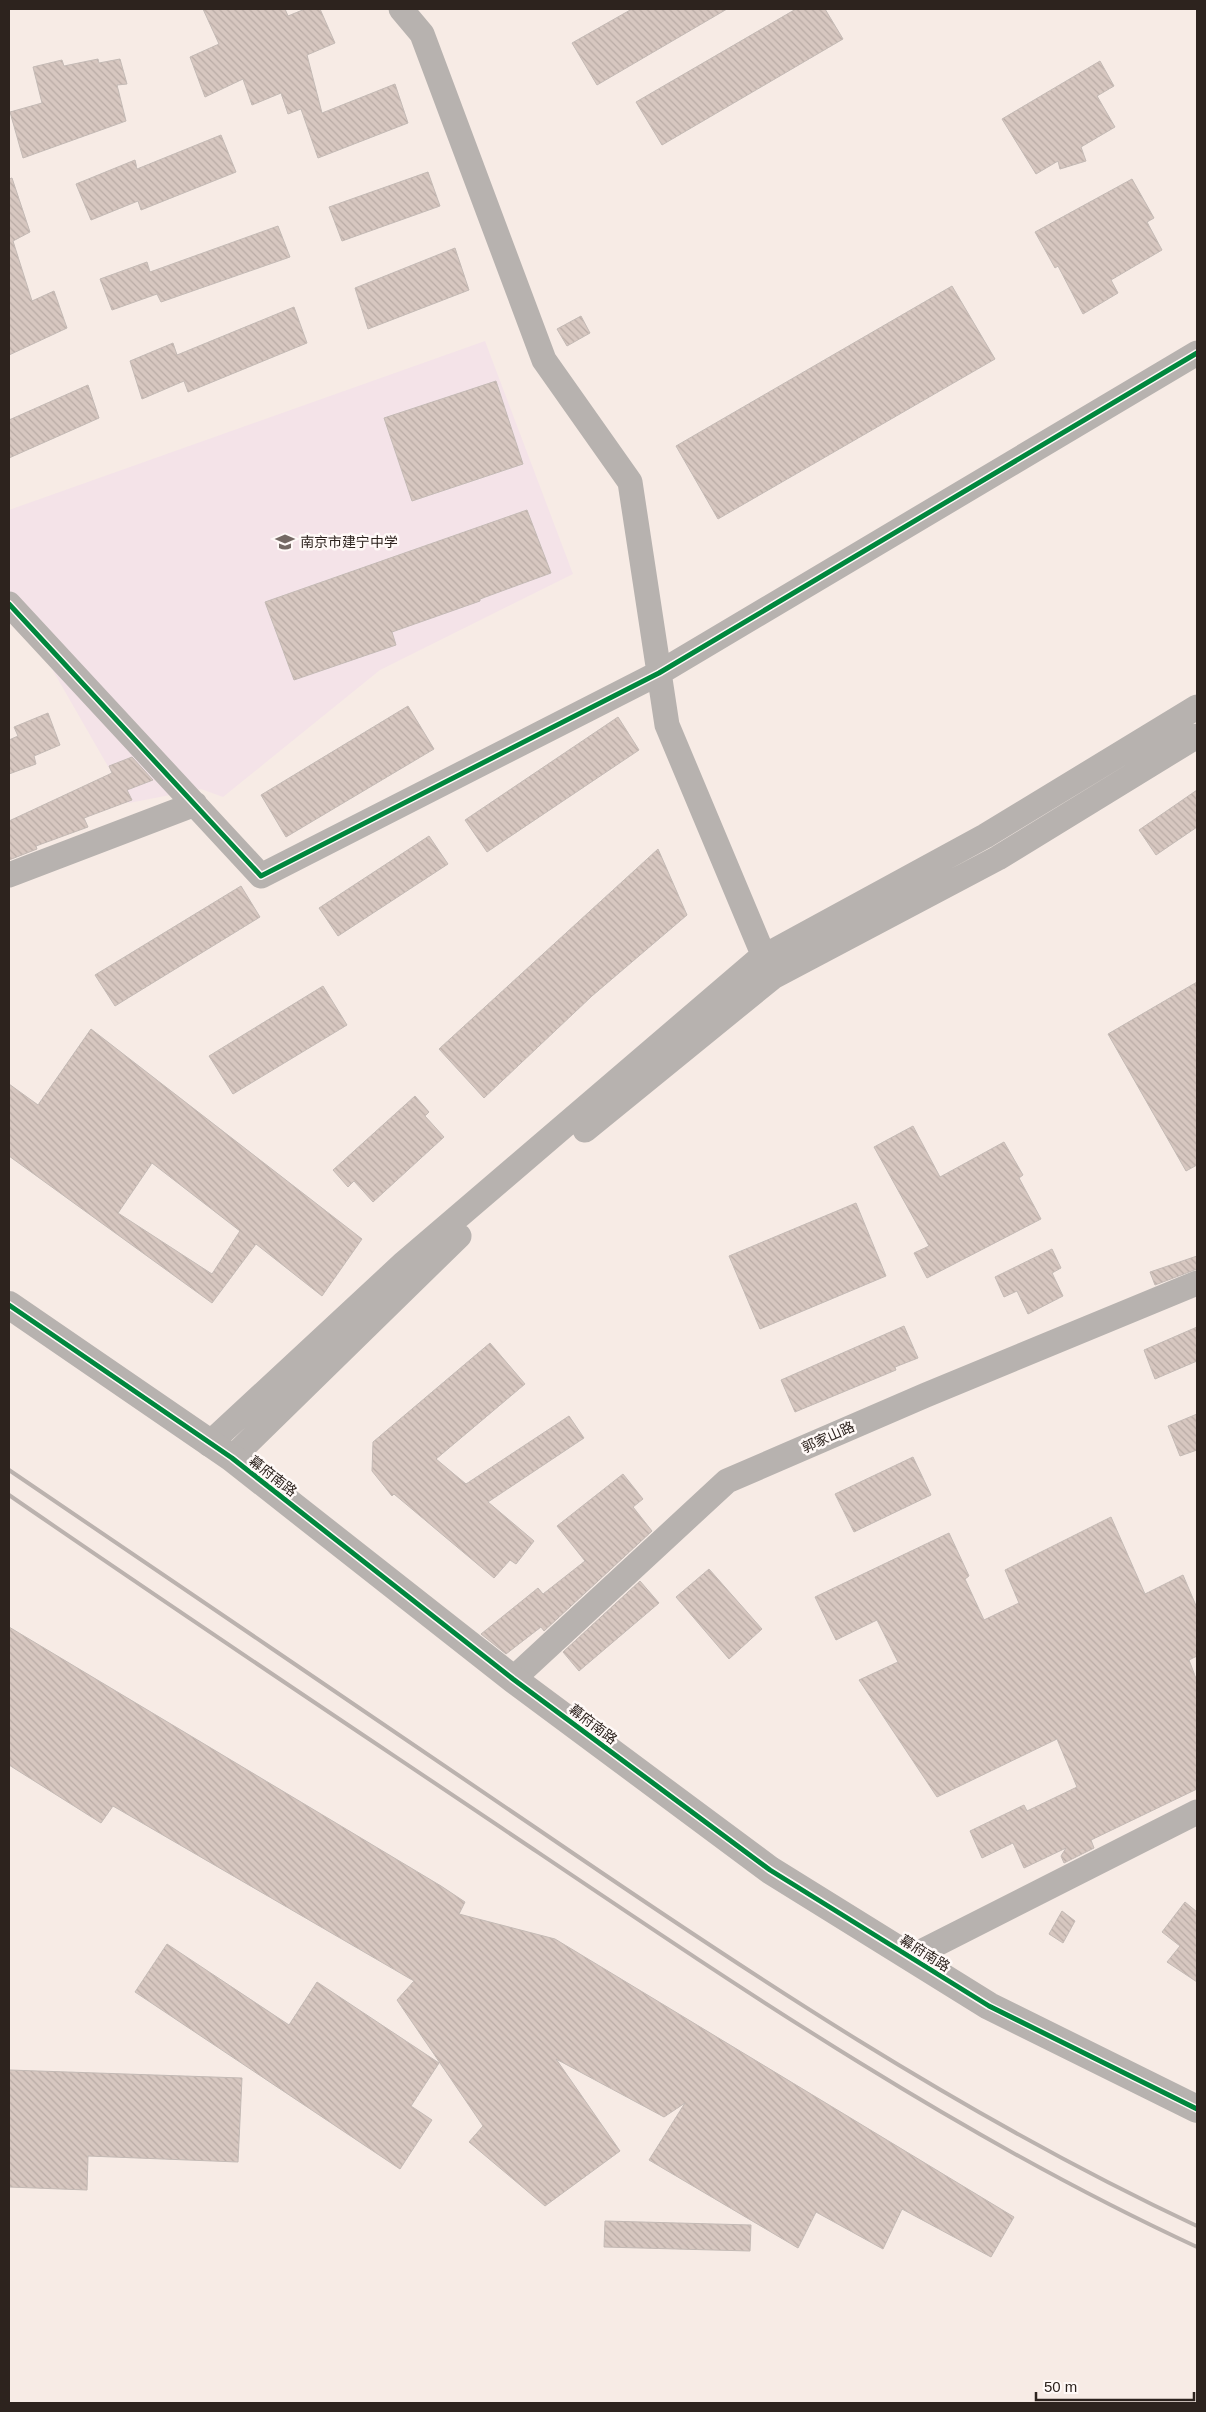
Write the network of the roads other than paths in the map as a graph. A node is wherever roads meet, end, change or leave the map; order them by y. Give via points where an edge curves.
1 (401, 9) edge
2 (426, 9) edge
3 (422, 34) junction
4 (1197, 353) edge
5 (9, 604) edge
6 (659, 673) junction
7 (1197, 707) edge
8 (1197, 736) edge
9 (195, 804) junction
10 (9, 875) edge
11 (773, 977) junction
12 (1197, 1283) edge
13 (9, 1305) edge
14 (220, 1451) junction
15 (513, 1679) junction
16 (1197, 1812) edge
17 (910, 1957) junction
18 (1197, 2109) edge

1 - 3 street
2 - 3 street
3 - 6 street via 544,360 630,482
4 - 6 street
5 - 9 street
6 - 9 street via 261,876
6 - 11 street via 667,725
7 - 14 street via 985,836 760,959 404,1263
8 - 11 street via 998,858
9 - 10 street
11 - 14 street via 479,1217
12 - 15 street, 郭家山路 via 728,1481
13 - 14 street, 幕府南路
14 - 15 street, 幕府南路
15 - 17 street, 幕府南路 via 770,1870
16 - 17 street
17 - 18 street, 幕府南路 via 989,2006

